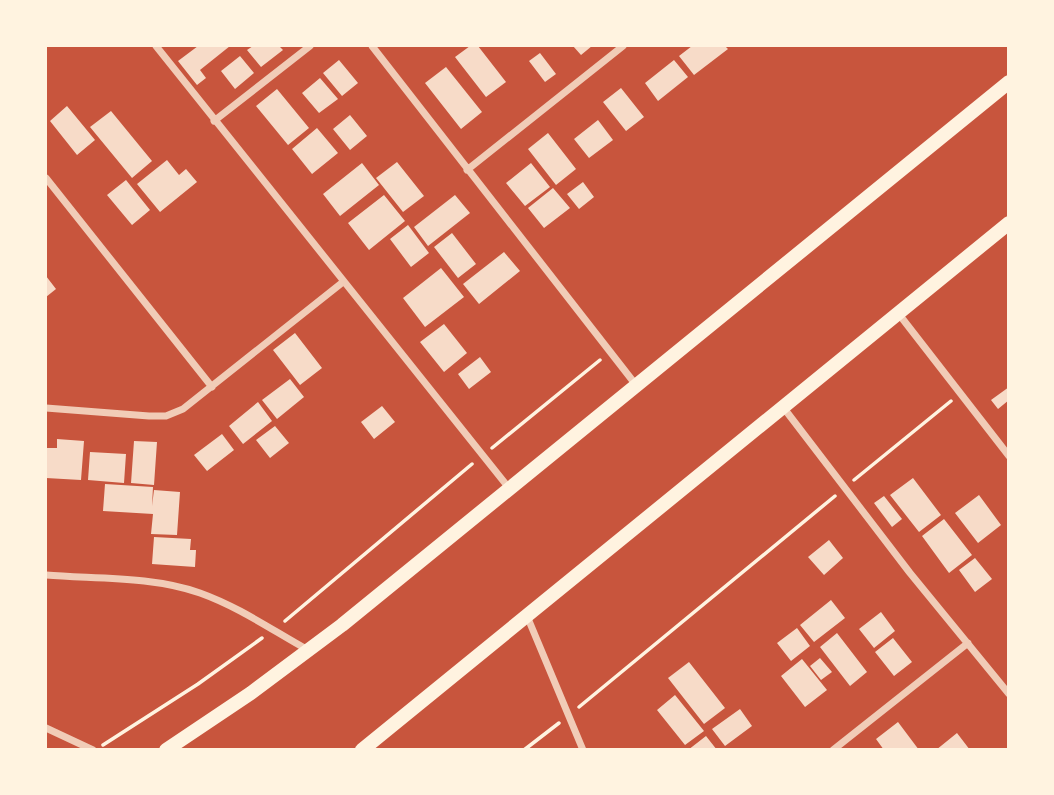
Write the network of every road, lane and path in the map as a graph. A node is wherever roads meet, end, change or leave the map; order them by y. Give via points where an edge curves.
1 (156, 46) edge
2 (310, 46) edge
3 (372, 46) edge
4 (623, 46) edge
5 (1009, 82) edge
6 (214, 121) junction
7 (467, 170) junction
8 (46, 178) edge
9 (1009, 223) edge
10 (343, 282) junction
11 (898, 313) junction
12 (610, 352) junction
13 (636, 385) junction
14 (212, 387) junction
15 (961, 393) junction
16 (783, 406) junction
17 (46, 408) edge
18 (482, 455) junction
19 (1009, 456) edge
20 (509, 488) junction
21 (844, 489) junction
22 (46, 575) edge
23 (527, 616) junction
24 (274, 629) junction
25 (968, 643) junction
26 (308, 650) junction
27 (1009, 694) edge
28 (570, 715) junction
29 (46, 728) edge
30 (94, 750) edge
31 (166, 750) edge
32 (362, 750) edge
33 (524, 750) edge
34 (583, 750) edge
35 (833, 750) edge

1 - 6 street
2 - 6 street
3 - 7 street
4 - 7 street
5 - 13 main road
6 - 10 street
7 - 12 street
8 - 14 street
9 - 11 main road
10 - 14 street
10 - 18 street
11 - 15 street
11 - 16 main road
12 - 13 street
12 - 18 path
13 - 20 main road
14 - 17 street via 166,416
15 - 19 street
15 - 21 path
16 - 21 street
16 - 23 main road
18 - 20 street
18 - 24 path
20 - 26 main road
21 - 25 street
21 - 28 path
22 - 24 street via 156,583 197,592
23 - 28 street
23 - 32 main road
24 - 26 street
24 - 30 path
25 - 27 street
25 - 35 street
26 - 31 main road
28 - 33 path
28 - 34 street
29 - 30 street

